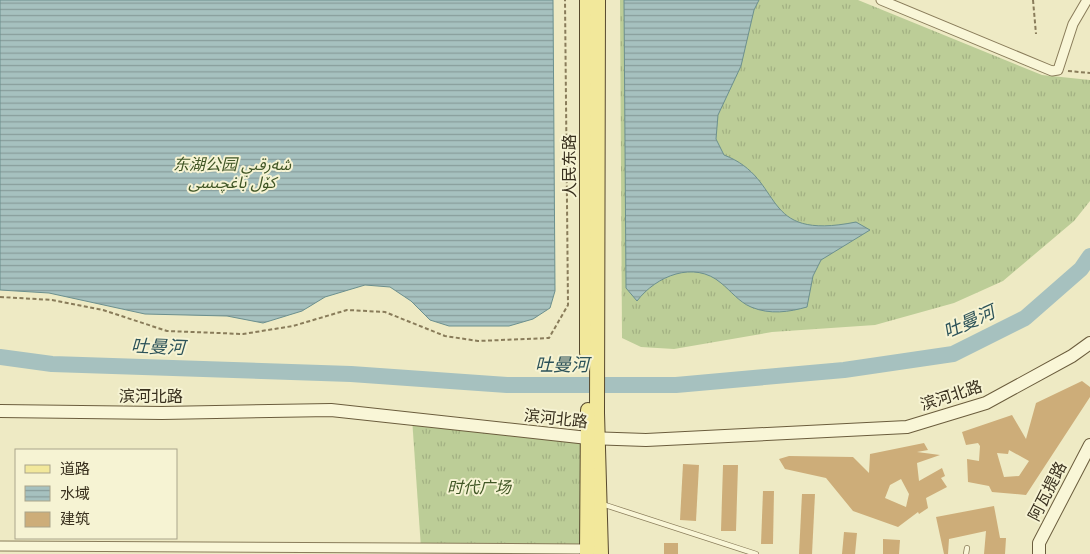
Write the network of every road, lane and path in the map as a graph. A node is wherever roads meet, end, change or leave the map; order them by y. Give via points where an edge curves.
1 (564, 0) edge
2 (586, 0) edge
3 (598, 0) edge
4 (880, 0) edge
5 (1033, 0) edge
6 (1087, 0) edge
7 (1036, 34) dead end
8 (1058, 70) junction
9 (1090, 73) edge
10 (0, 297) edge
11 (592, 330) junction
12 (1090, 343) edge
13 (0, 411) edge
14 (593, 438) junction
15 (1090, 445) edge
16 (600, 504) junction
17 (0, 546) edge
18 (967, 548) dead end
19 (61, 550) edge
20 (1037, 550) edge
21 (241, 551) edge
22 (587, 551) edge
23 (601, 554) edge
24 (756, 554) edge
25 (966, 554) edge

1 - 10 path via 568,305 549,338 478,341 445,336 385,312 348,310 293,326 243,334 167,331 103,310 52,300
2 - 11 main road, 人民东路
3 - 11 main road, 人民东路
4 - 8 street via 1041,67
5 - 7 path
6 - 8 street via 1073,24
8 - 9 path
11 - 14 main road
12 - 14 main road, 滨河北路 via 986,403 907,427 646,440
13 - 14 main road, 滨河北路 via 331,410
14 - 16 main road
14 - 22 main road
15 - 20 main road, 阿瓦提路
16 - 23 main road
16 - 24 lane
17 - 19 street
18 - 25 lane
19 - 21 street
21 - 22 street

